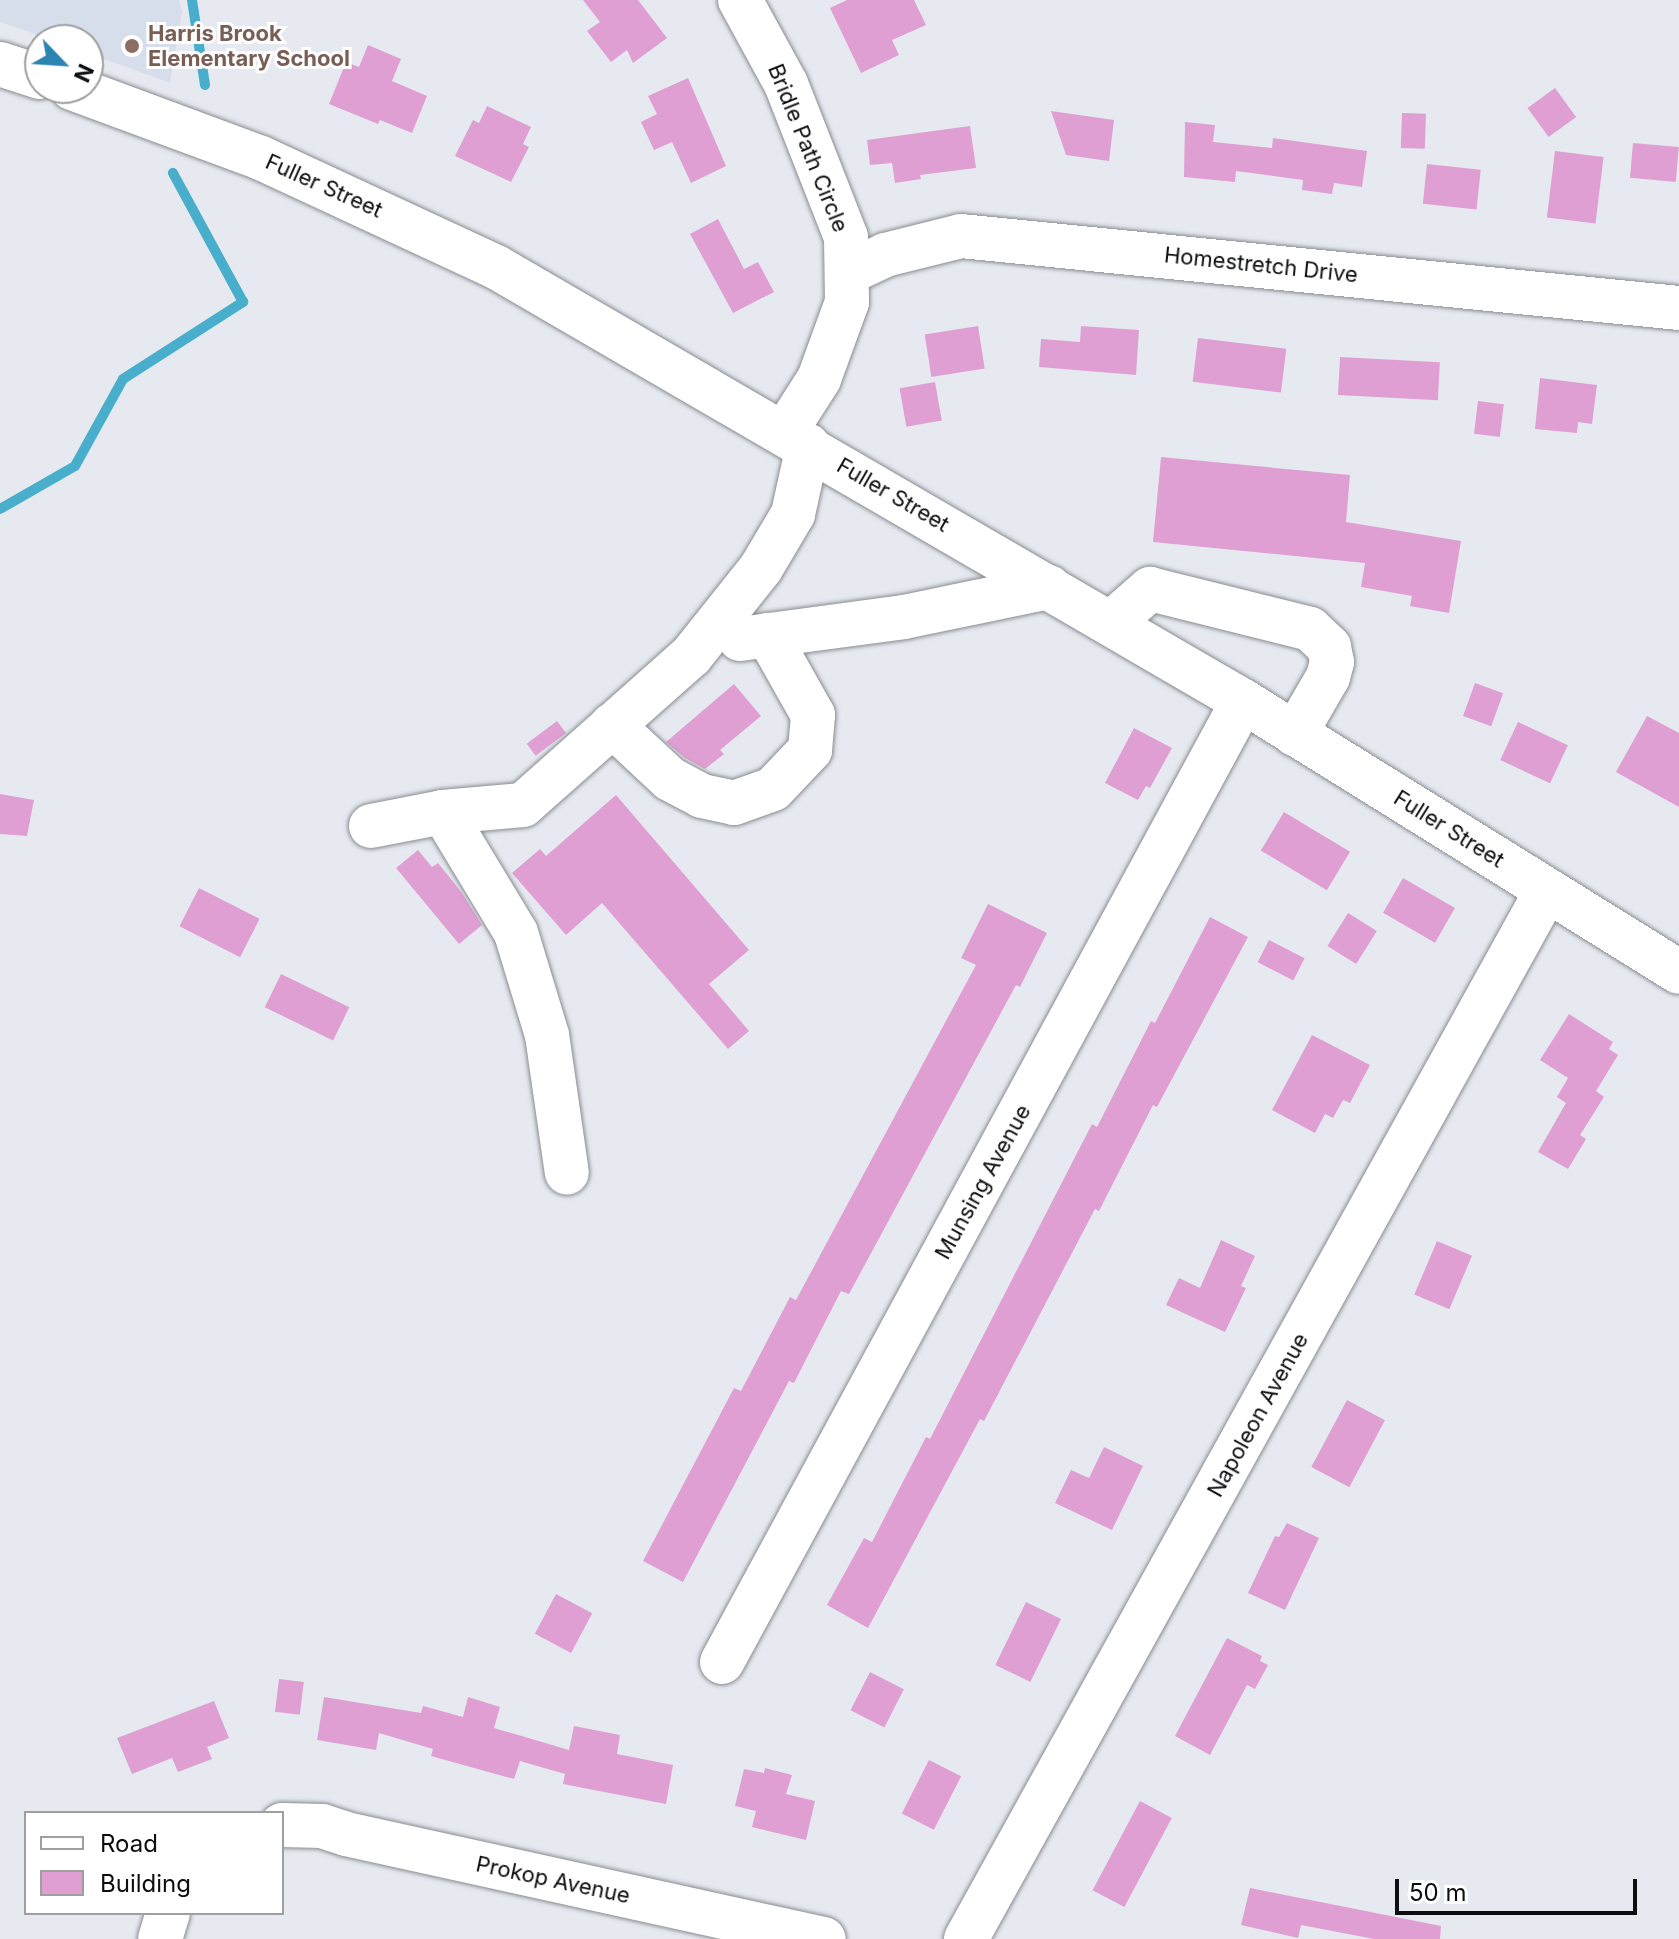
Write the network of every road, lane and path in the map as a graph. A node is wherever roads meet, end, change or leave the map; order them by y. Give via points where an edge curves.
1 (740, 0) edge
2 (0, 64) edge
3 (24, 72) edge
4 (104, 100) edge
5 (849, 272) junction
6 (1679, 308) edge
7 (797, 439) junction
8 (1049, 587) junction
9 (1111, 623) junction
10 (768, 635) junction
11 (700, 644) junction
12 (1243, 701) junction
13 (612, 725) junction
14 (1295, 734) junction
15 (443, 812) junction
16 (371, 826) dead end
17 (1547, 890) junction
18 (1679, 972) edge
19 (567, 1173) dead end
20 (722, 1662) dead end
21 (284, 1825) edge
22 (167, 1915) edge
23 (160, 1939) edge
24 (824, 1939) edge
25 (966, 1939) edge

1 - 5 street, Bridle Path Circle via 786,84 844,224
2 - 3 street
4 - 7 street, Fuller Street via 261,158 482,260
5 - 6 street, Homestretch Drive via 885,255 961,236
5 - 7 street, Bridle Path Circle via 836,339
7 - 8 street, Fuller Street
7 - 11 street via 793,514 761,568
8 - 9 street, Fuller Street
8 - 10 street via 904,617
9 - 12 street, Fuller Street
9 - 14 street via 1150,589 1310,629 1329,647 1332,662
10 - 11 street
10 - 13 street via 813,715 810,750 773,789 734,803 702,796 670,779
11 - 13 street
12 - 14 street, Fuller Street
12 - 20 street, Munsing Avenue
13 - 15 street via 523,805
14 - 17 street, Fuller Street
15 - 16 street
15 - 19 street via 516,933 547,1035
17 - 18 street, Fuller Street
17 - 25 street, Napoleon Avenue
21 - 24 street, Prokop Avenue via 322,1826
22 - 23 street

